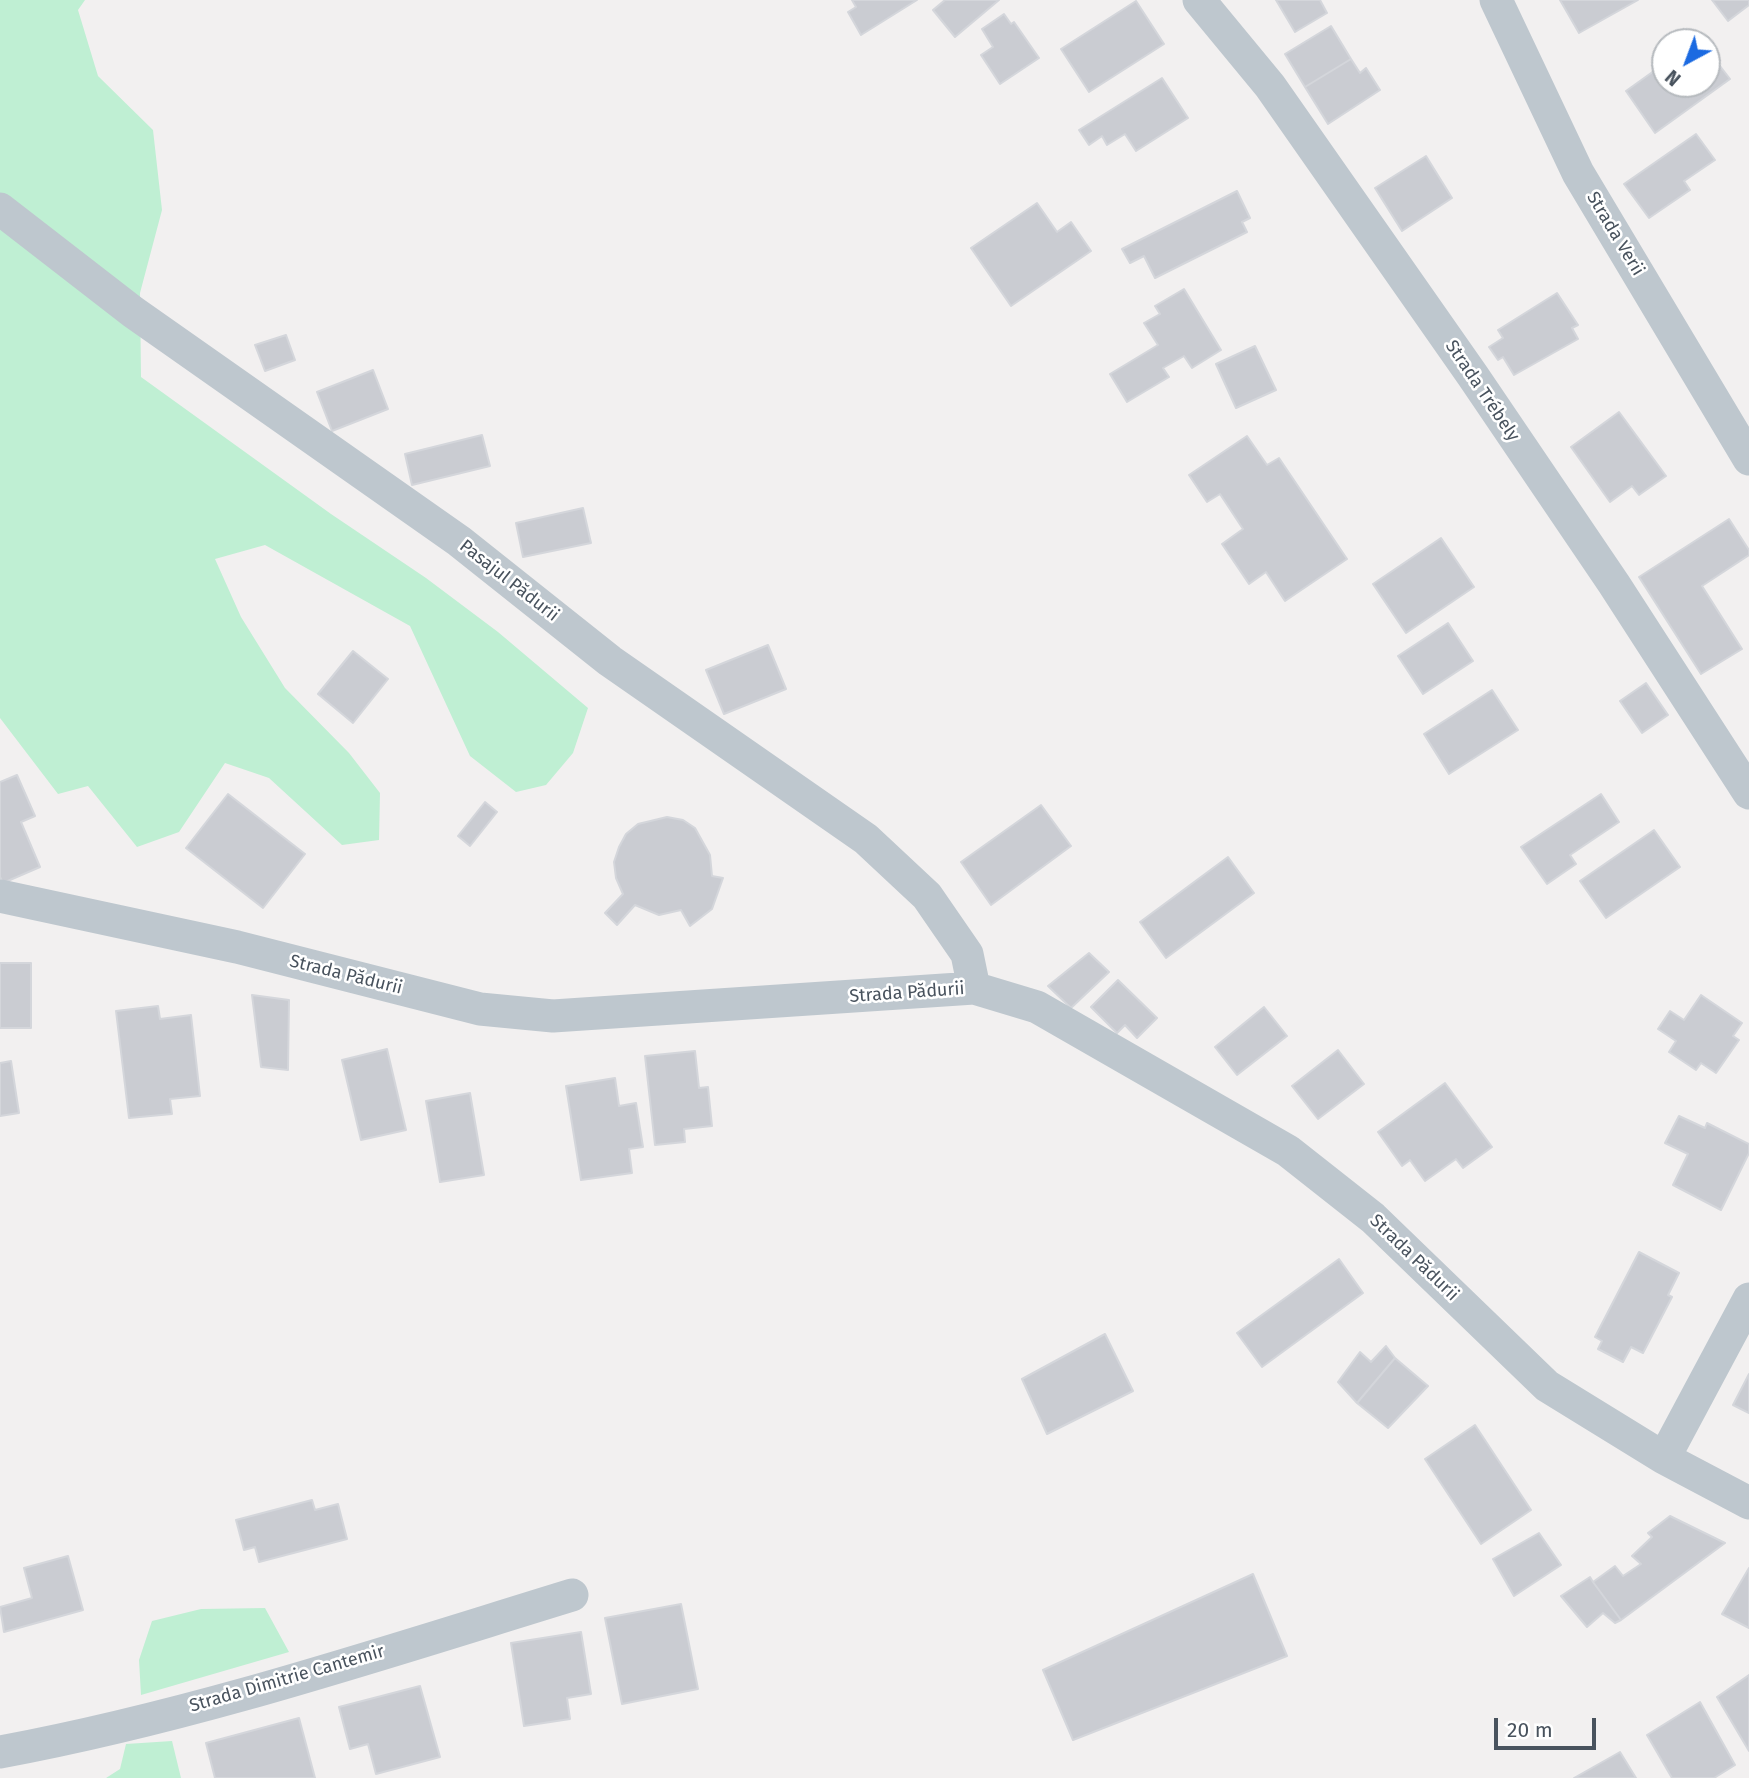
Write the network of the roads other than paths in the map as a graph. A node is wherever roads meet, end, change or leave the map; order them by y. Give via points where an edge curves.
1 (1199, 0) edge
2 (1496, 0) edge
3 (0, 209) edge
4 (1749, 459) edge
5 (1749, 793) edge
6 (0, 896) edge
7 (974, 988) junction
8 (1749, 1299) edge
9 (1664, 1458) junction
10 (1749, 1503) edge
11 (572, 1595) dead end
12 (0, 1752) edge

1 - 5 street, Strada Trébely via 1270,86 1473,376
2 - 4 street, Strada Verii via 1578,173
3 - 7 street, Pasajul Pădurii via 133,312 459,541 610,661 866,839 927,896 967,954
6 - 7 street, Strada Pădurii via 237,947 480,1009 553,1016
7 - 9 street, Strada Pădurii via 1037,1007 1288,1151 1373,1218 1547,1386
8 - 9 street
9 - 10 street, Strada Pădurii
11 - 12 street, Strada Dimitrie Cantemir via 318,1673 59,1741

